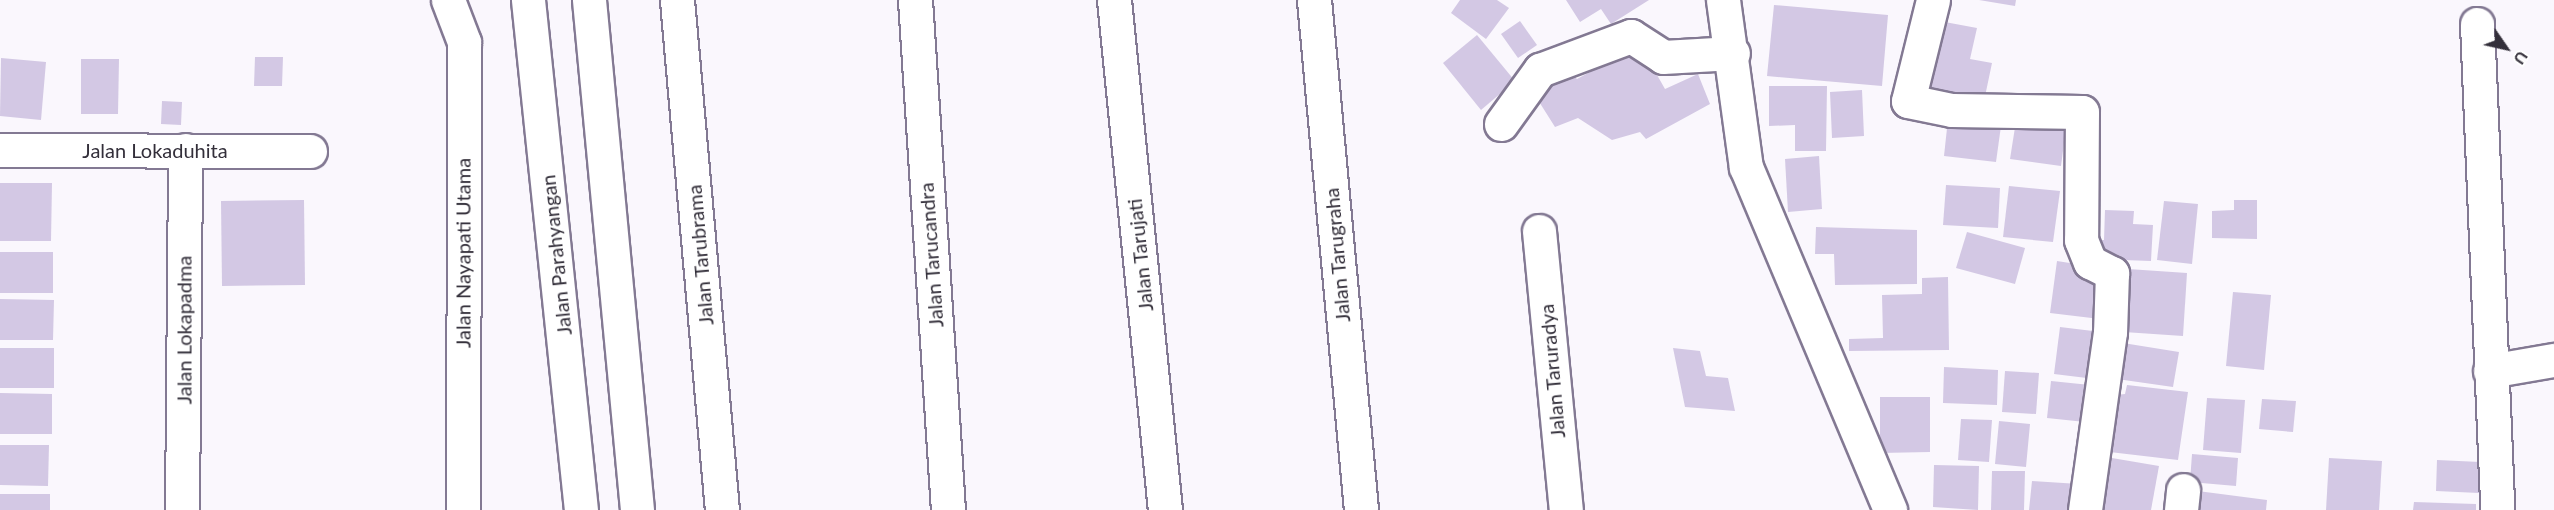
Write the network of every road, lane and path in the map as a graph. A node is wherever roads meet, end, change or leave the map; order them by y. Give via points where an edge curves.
1 (448, 0) edge
2 (528, 0) edge
3 (589, 0) edge
4 (677, 0) edge
5 (915, 0) edge
6 (1114, 0) edge
7 (1314, 0) edge
8 (1723, 0) edge
9 (1934, 0) edge
10 (2477, 24) dead end
11 (1733, 53) junction
12 (1501, 124) dead end
13 (0, 150) edge
14 (185, 150) junction
15 (310, 151) dead end
16 (1539, 231) dead end
17 (2554, 360) edge
18 (2490, 370) junction
19 (182, 510) edge
20 (463, 510) edge
21 (581, 510) edge
22 (636, 510) edge
23 (722, 510) edge
24 (948, 510) edge
25 (1165, 510) edge
26 (1361, 510) edge
27 (1566, 510) edge
28 (1890, 510) edge
29 (2085, 510) edge
30 (2497, 510) edge

1 - 20 street, Jalan Nayapati Utama via 464,42
2 - 21 street, Jalan Parahyangan
3 - 22 street
4 - 23 street, Jalan Tarubrama
5 - 24 street, Jalan Tarucandra
6 - 25 street, Jalan Tarujati
7 - 26 street, Jalan Tarugraha
8 - 11 street
9 - 29 street via 1908,101 1952,110 2082,112 2081,240 2090,262 2112,273 2110,332
10 - 18 street
11 - 12 street via 1664,57 1640,38 1623,38 1540,70
11 - 28 street via 1746,167
13 - 14 street, Jalan Lokaduhita
14 - 15 street, Jalan Lokaduhita
14 - 19 street, Jalan Lokapadma
16 - 27 street, Jalan Taruradya
17 - 18 street
18 - 30 street

